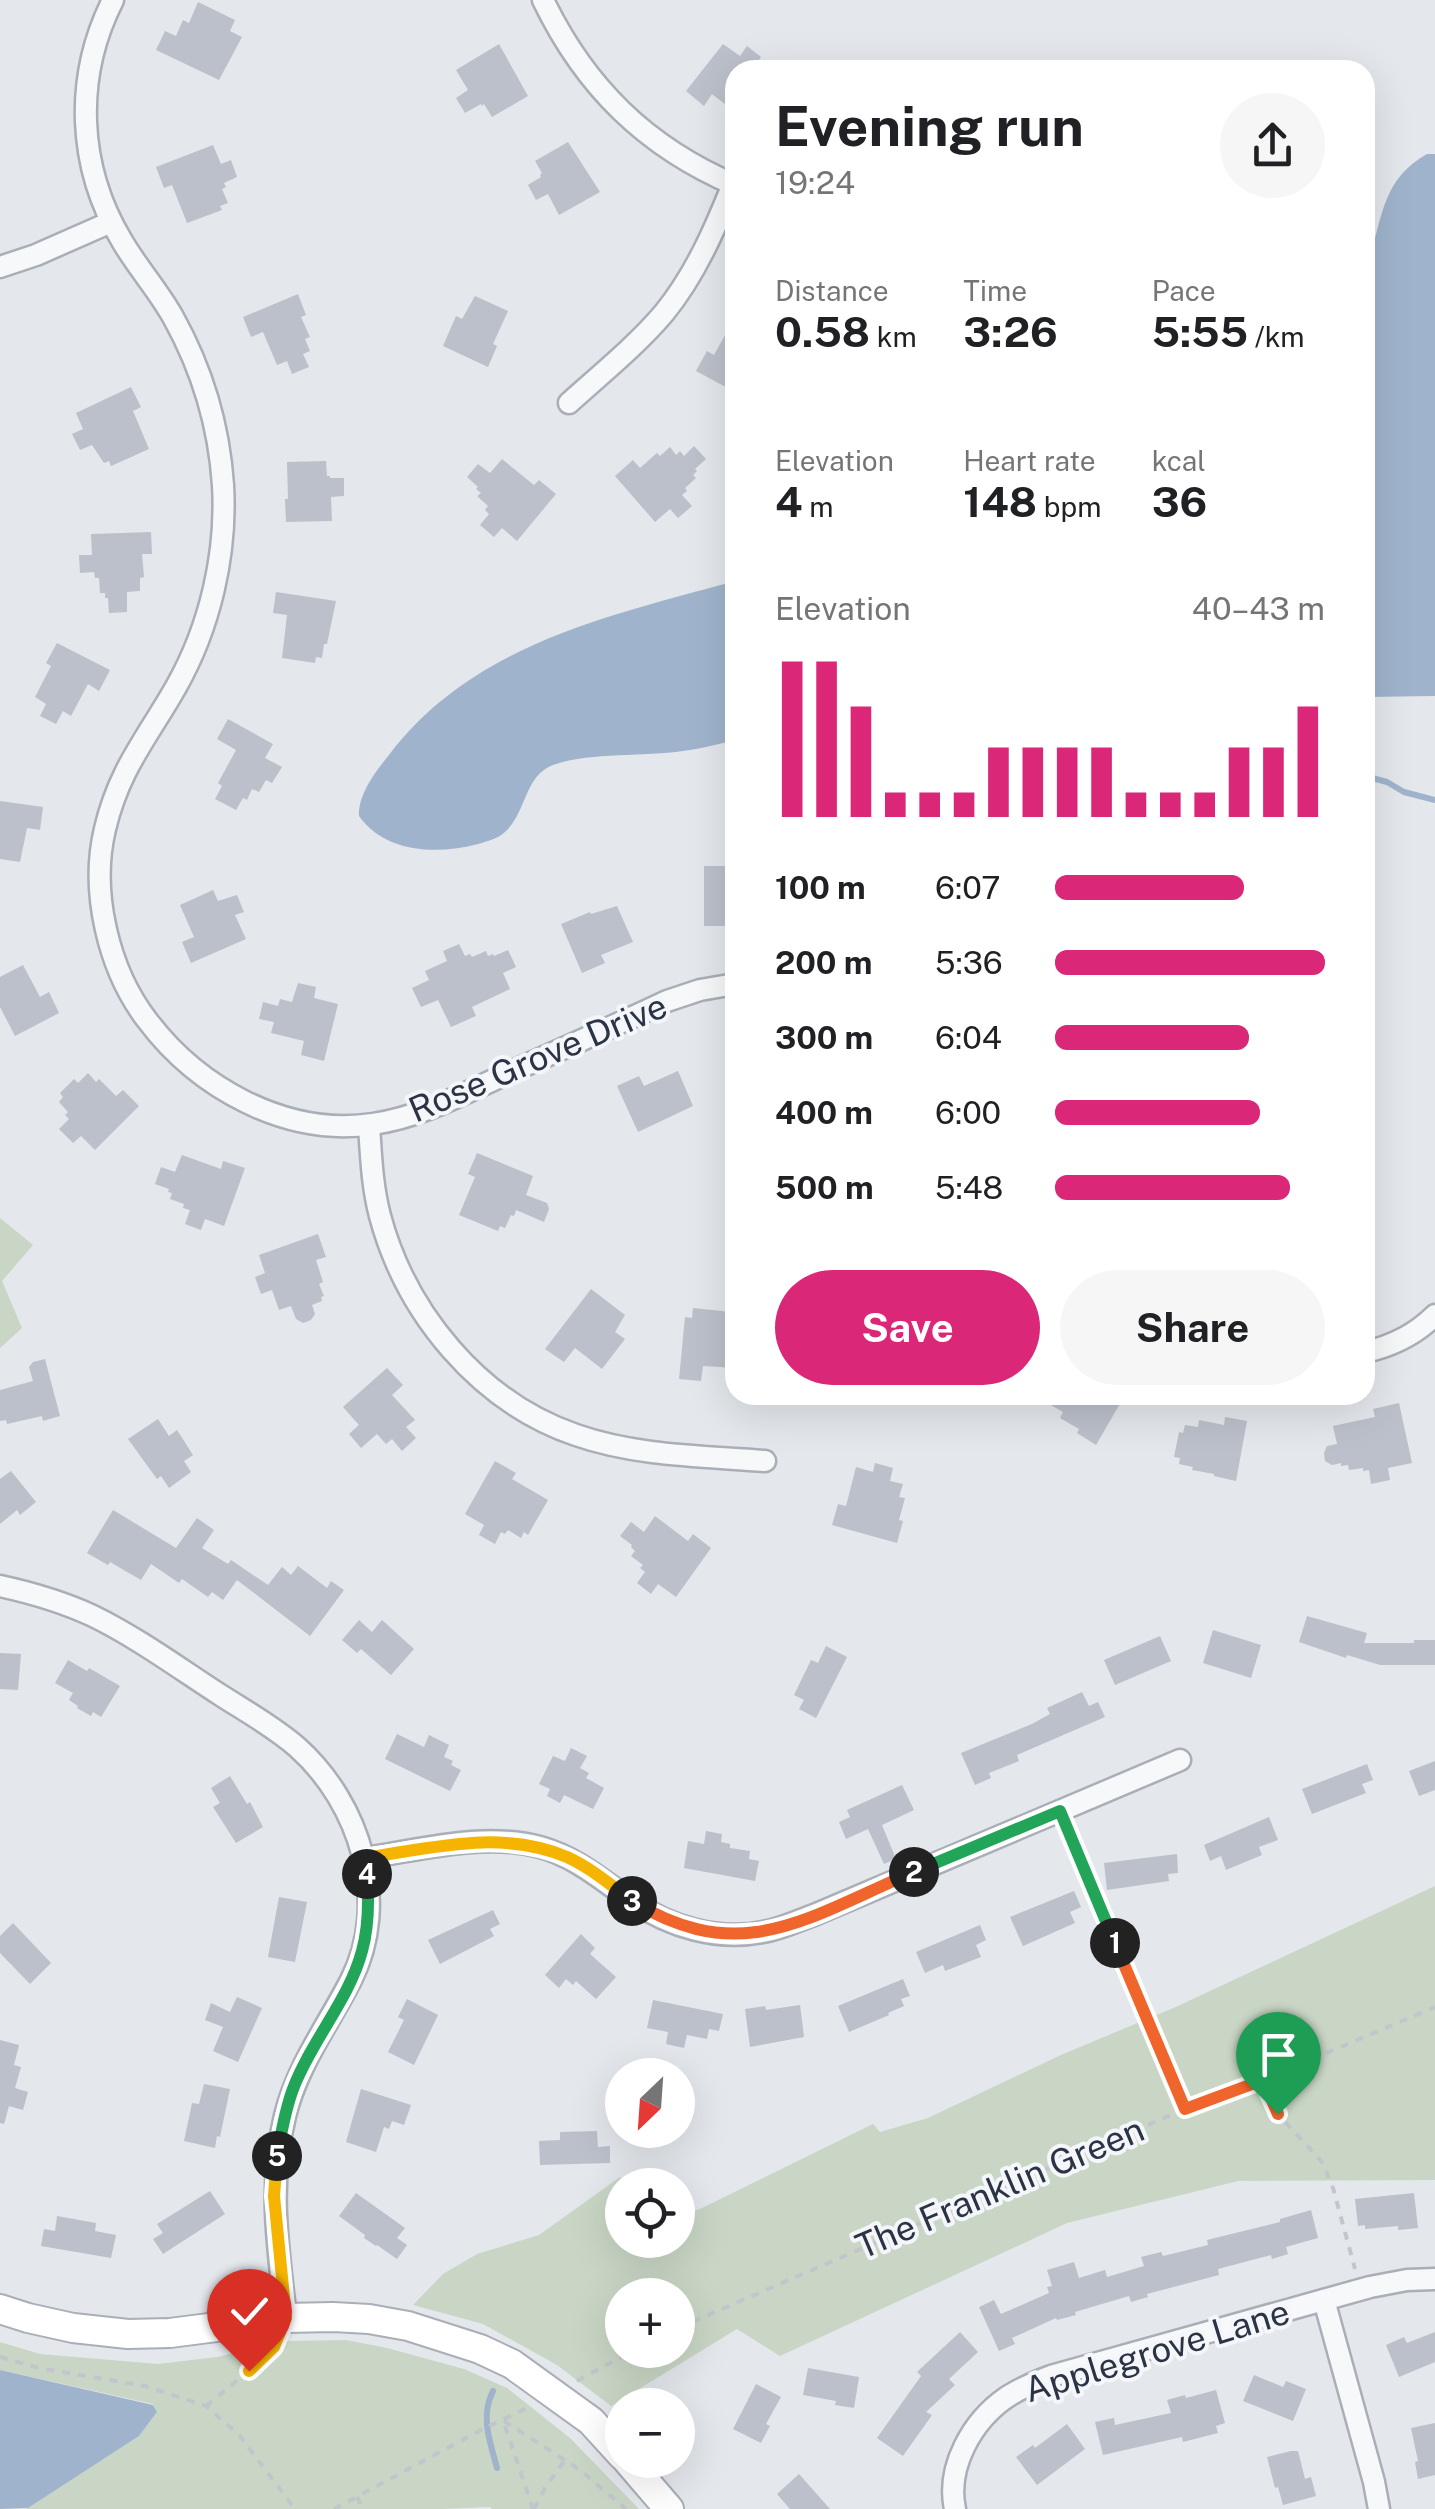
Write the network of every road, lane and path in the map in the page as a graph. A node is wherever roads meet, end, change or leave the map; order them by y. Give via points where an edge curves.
1 (114, 0) edge
2 (543, 0) edge
3 (725, 179) edge
4 (725, 205) edge
5 (112, 222) junction
6 (0, 266) edge
7 (568, 403) dead end
8 (725, 986) edge
9 (370, 1125) junction
10 (1435, 1316) edge
11 (1375, 1350) edge
12 (765, 1461) dead end
13 (0, 1586) edge
14 (1180, 1760) dead end
15 (1060, 1811) junction
16 (364, 1858) junction
17 (1435, 2007) edge
18 (1263, 2080) junction
19 (1185, 2109) junction
20 (1435, 2279) edge
21 (1361, 2290) junction
22 (1324, 2300) junction
23 (0, 2309) edge
24 (286, 2318) junction
25 (695, 2321) edge
26 (0, 2356) edge
27 (206, 2406) junction
28 (504, 2421) junction
29 (605, 2436) edge
30 (565, 2460) junction
31 (642, 2478) edge
32 (358, 2497) junction
33 (295, 2509) edge
34 (334, 2509) edge
35 (363, 2509) edge
36 (533, 2509) edge
37 (626, 2509) edge
38 (669, 2509) edge
39 (955, 2509) edge
40 (1379, 2509) edge

1 - 5 street, Rose Grove Drive via 91,61 86,110 89,160
2 - 3 street via 575,58 621,112
4 - 7 street via 665,312
5 - 6 street
5 - 9 street, Rose Grove Drive via 198,369 215,425 223,516 218,571 198,642 127,766 109,812 100,890 110,942 141,1012 211,1083 291,1118
8 - 9 street, Rose Grove Drive via 667,1001 421,1112
9 - 12 street via 375,1192 395,1262 423,1314 482,1380 574,1435 650,1452
10 - 11 street via 1406,1338
13 - 16 street via 120,1630 272,1728 320,1770
14 - 15 street
15 - 16 street via 778,1929 741,1935 713,1934 659,1917 569,1858 512,1842
15 - 19 path
16 - 24 street via 363,1950 293,2088 277,2155 275,2216
17 - 18 path, The Franklin Green
18 - 19 path, The Franklin Green
18 - 21 path via 1278,2114 1322,2162
19 - 25 path, The Franklin Green
20 - 21 street, Applegrove Lane
21 - 22 street, Applegrove Lane
22 - 39 street, Applegrove Lane via 1025,2386 984,2418 958,2459
22 - 40 street
23 - 24 street via 128,2334
24 - 27 path via 262,2360
24 - 29 street via 369,2319 480,2350 512,2364
26 - 27 path via 145,2386
27 - 33 path via 239,2435
28 - 30 path
28 - 32 path
28 - 36 path
30 - 36 path
30 - 37 path
31 - 38 street
32 - 34 path
32 - 35 path

